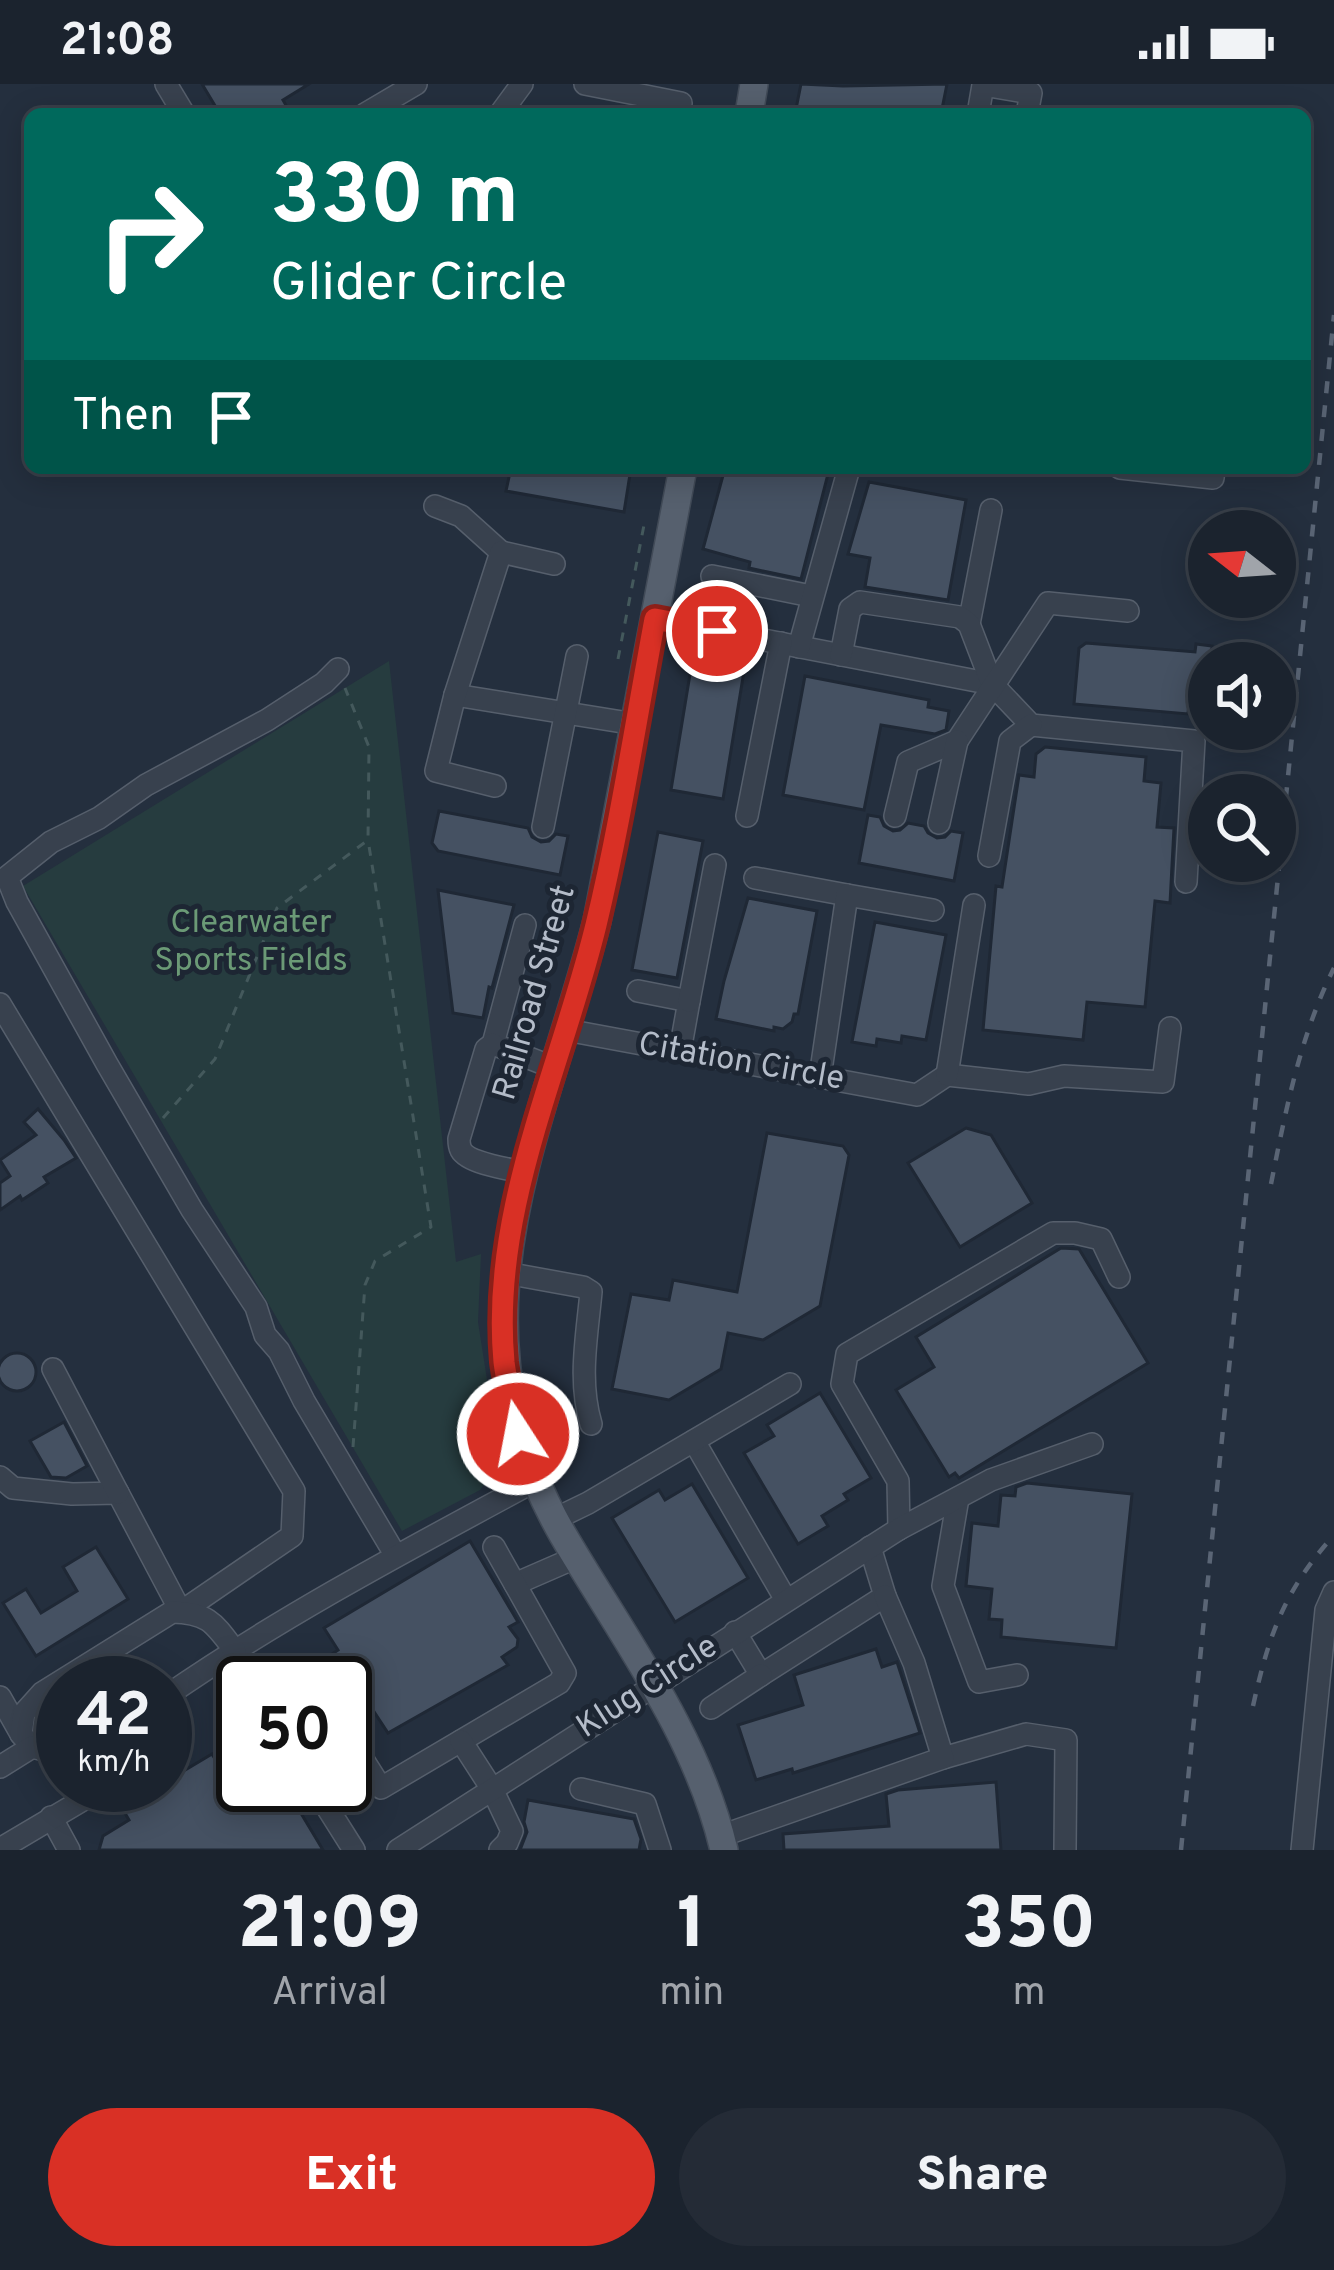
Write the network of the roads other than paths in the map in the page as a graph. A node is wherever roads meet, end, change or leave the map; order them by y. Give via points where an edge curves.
1 (415, 84) edge
2 (585, 84) edge
3 (375, 108) edge
4 (680, 108) edge
5 (978, 108) edge
6 (1028, 108) edge
7 (682, 474) edge
8 (847, 474) edge
9 (1176, 474) edge
10 (1214, 474) edge
11 (435, 506) dead end
12 (992, 510) dead end
13 (501, 552) junction
14 (554, 564) dead end
15 (712, 577) dead end
16 (811, 596) junction
17 (1128, 611) dead end
18 (655, 619) junction
19 (969, 624) junction
20 (790, 645) junction
21 (842, 655) junction
22 (577, 656) dead end
23 (338, 669) road end
24 (992, 684) junction
25 (455, 695) junction
26 (566, 713) junction
27 (635, 724) junction
28 (1031, 725) junction
29 (957, 741) junction
30 (495, 786) dead end
31 (747, 816) dead end
32 (895, 816) dead end
33 (939, 823) dead end
34 (543, 827) dead end
35 (989, 856) dead end
36 (715, 865) dead end
37 (755, 878) dead end
38 (1186, 881) dead end
39 (848, 895) junction
40 (974, 905) dead end
41 (933, 910) dead end
42 (525, 925) dead end
43 (638, 992) dead end
44 (689, 1001) junction
45 (0, 1004) edge
46 (1170, 1028) dead end
47 (566, 1030) junction
48 (493, 1044) junction
49 (680, 1051) junction
50 (552, 1067) junction
51 (946, 1075) junction
52 (820, 1077) junction
53 (523, 1172) junction
54 (506, 1273) junction
55 (1119, 1277) dead end
56 (53, 1369) dead end
57 (790, 1384) dead end
58 (591, 1424) dead end
59 (694, 1441) junction
60 (1092, 1444) dead end
61 (0, 1477) edge
62 (535, 1481) junction
63 (118, 1493) junction
64 (958, 1498) junction
65 (555, 1519) junction
66 (899, 1529) junction
67 (390, 1546) junction
68 (494, 1547) dead end
69 (870, 1547) junction
70 (577, 1557) junction
71 (515, 1584) junction
72 (1334, 1592) edge
73 (885, 1596) junction
74 (786, 1600) junction
75 (181, 1612) junction
76 (735, 1632) junction
77 (235, 1651) junction
78 (761, 1675) junction
79 (1017, 1675) dead end
80 (192, 1679) edge
81 (654, 1684) junction
82 (0, 1696) edge
83 (711, 1708) dead end
84 (26, 1741) junction
85 (461, 1741) junction
86 (36, 1745) edge
87 (943, 1757) junction
88 (0, 1767) edge
89 (372, 1774) edge
90 (492, 1789) junction
91 (580, 1789) dead end
92 (60, 1812) edge
93 (330, 1812) edge
94 (51, 1817) junction
95 (723, 1843) edge
96 (410, 1847) edge
97 (0, 1849) edge
98 (69, 1850) edge
99 (354, 1850) edge
100 (500, 1850) edge
101 (660, 1850) edge
102 (1065, 1850) edge
103 (1302, 1850) edge

1 - 3 street
2 - 4 street
5 - 6 street via 982,85 1031,93
7 - 18 main road, Railroad Street
8 - 16 street
9 - 10 street
11 - 13 street via 461,516
12 - 19 street
13 - 14 street
13 - 25 street
15 - 16 street
16 - 20 street
17 - 24 street via 1048,603
18 - 20 street
18 - 27 main road, Railroad Street
19 - 21 street via 860,602 850,609
19 - 24 street
20 - 21 street
20 - 31 street
21 - 24 street
22 - 26 street
23 - 67 street via 267,720 51,842 8,877 107,1064
24 - 28 street
24 - 29 street
25 - 26 street
25 - 30 street via 436,771
26 - 27 street
26 - 34 street
27 - 47 main road, Railroad Street via 597,921
28 - 35 street via 1010,741
28 - 38 street via 1194,741
29 - 32 street via 908,762
29 - 33 street
36 - 44 street
37 - 39 street
39 - 41 street
39 - 52 street
40 - 51 street
42 - 48 street
43 - 44 street
44 - 49 street
45 - 75 street via 294,1491 292,1536
46 - 51 street via 1163,1082 1064,1076 1029,1084
47 - 49 street, Citation Circle
47 - 50 main road, Railroad Street
48 - 50 street
48 - 53 street via 459,1145 465,1156
49 - 52 street, Citation Circle
50 - 53 main road, Railroad Street
51 - 52 street, Citation Circle via 917,1095
53 - 54 main road, Railroad Street
54 - 58 street via 591,1292 584,1369
54 - 62 main road, Railroad Street via 504,1362
55 - 66 street via 1101,1239 1053,1233 848,1354 842,1384 898,1481
56 - 63 street
57 - 59 street
59 - 65 street
59 - 74 street
60 - 64 street, Klug Circle
61 - 63 street via 13,1488
62 - 65 main road, Railroad Street
62 - 67 street
63 - 75 street
64 - 66 street, Klug Circle
64 - 79 street via 943,1586 979,1682
65 - 70 main road, Railroad Street
66 - 69 street, Klug Circle
67 - 77 street
68 - 71 street
69 - 73 street
69 - 74 street, Klug Circle
70 - 71 street
70 - 81 main road, Railroad Street
71 - 85 street via 565,1672
72 - 103 street via 1325,1610
73 - 78 street
73 - 87 street
74 - 76 street, Klug Circle
75 - 77 street via 211,1619
75 - 84 street via 42,1693 24,1713
76 - 78 street
76 - 81 street, Klug Circle
77 - 80 street
78 - 83 street
81 - 90 street, Klug Circle
81 - 95 main road, Railroad Street via 693,1758
82 - 84 street
84 - 86 street
84 - 88 street
85 - 89 street via 381,1788
85 - 90 street
87 - 95 street
87 - 102 street via 1026,1734 1066,1740
90 - 96 street, Klug Circle
90 - 100 street via 512,1831
91 - 101 street via 645,1804
92 - 94 street
93 - 99 street
94 - 97 street
94 - 98 street

